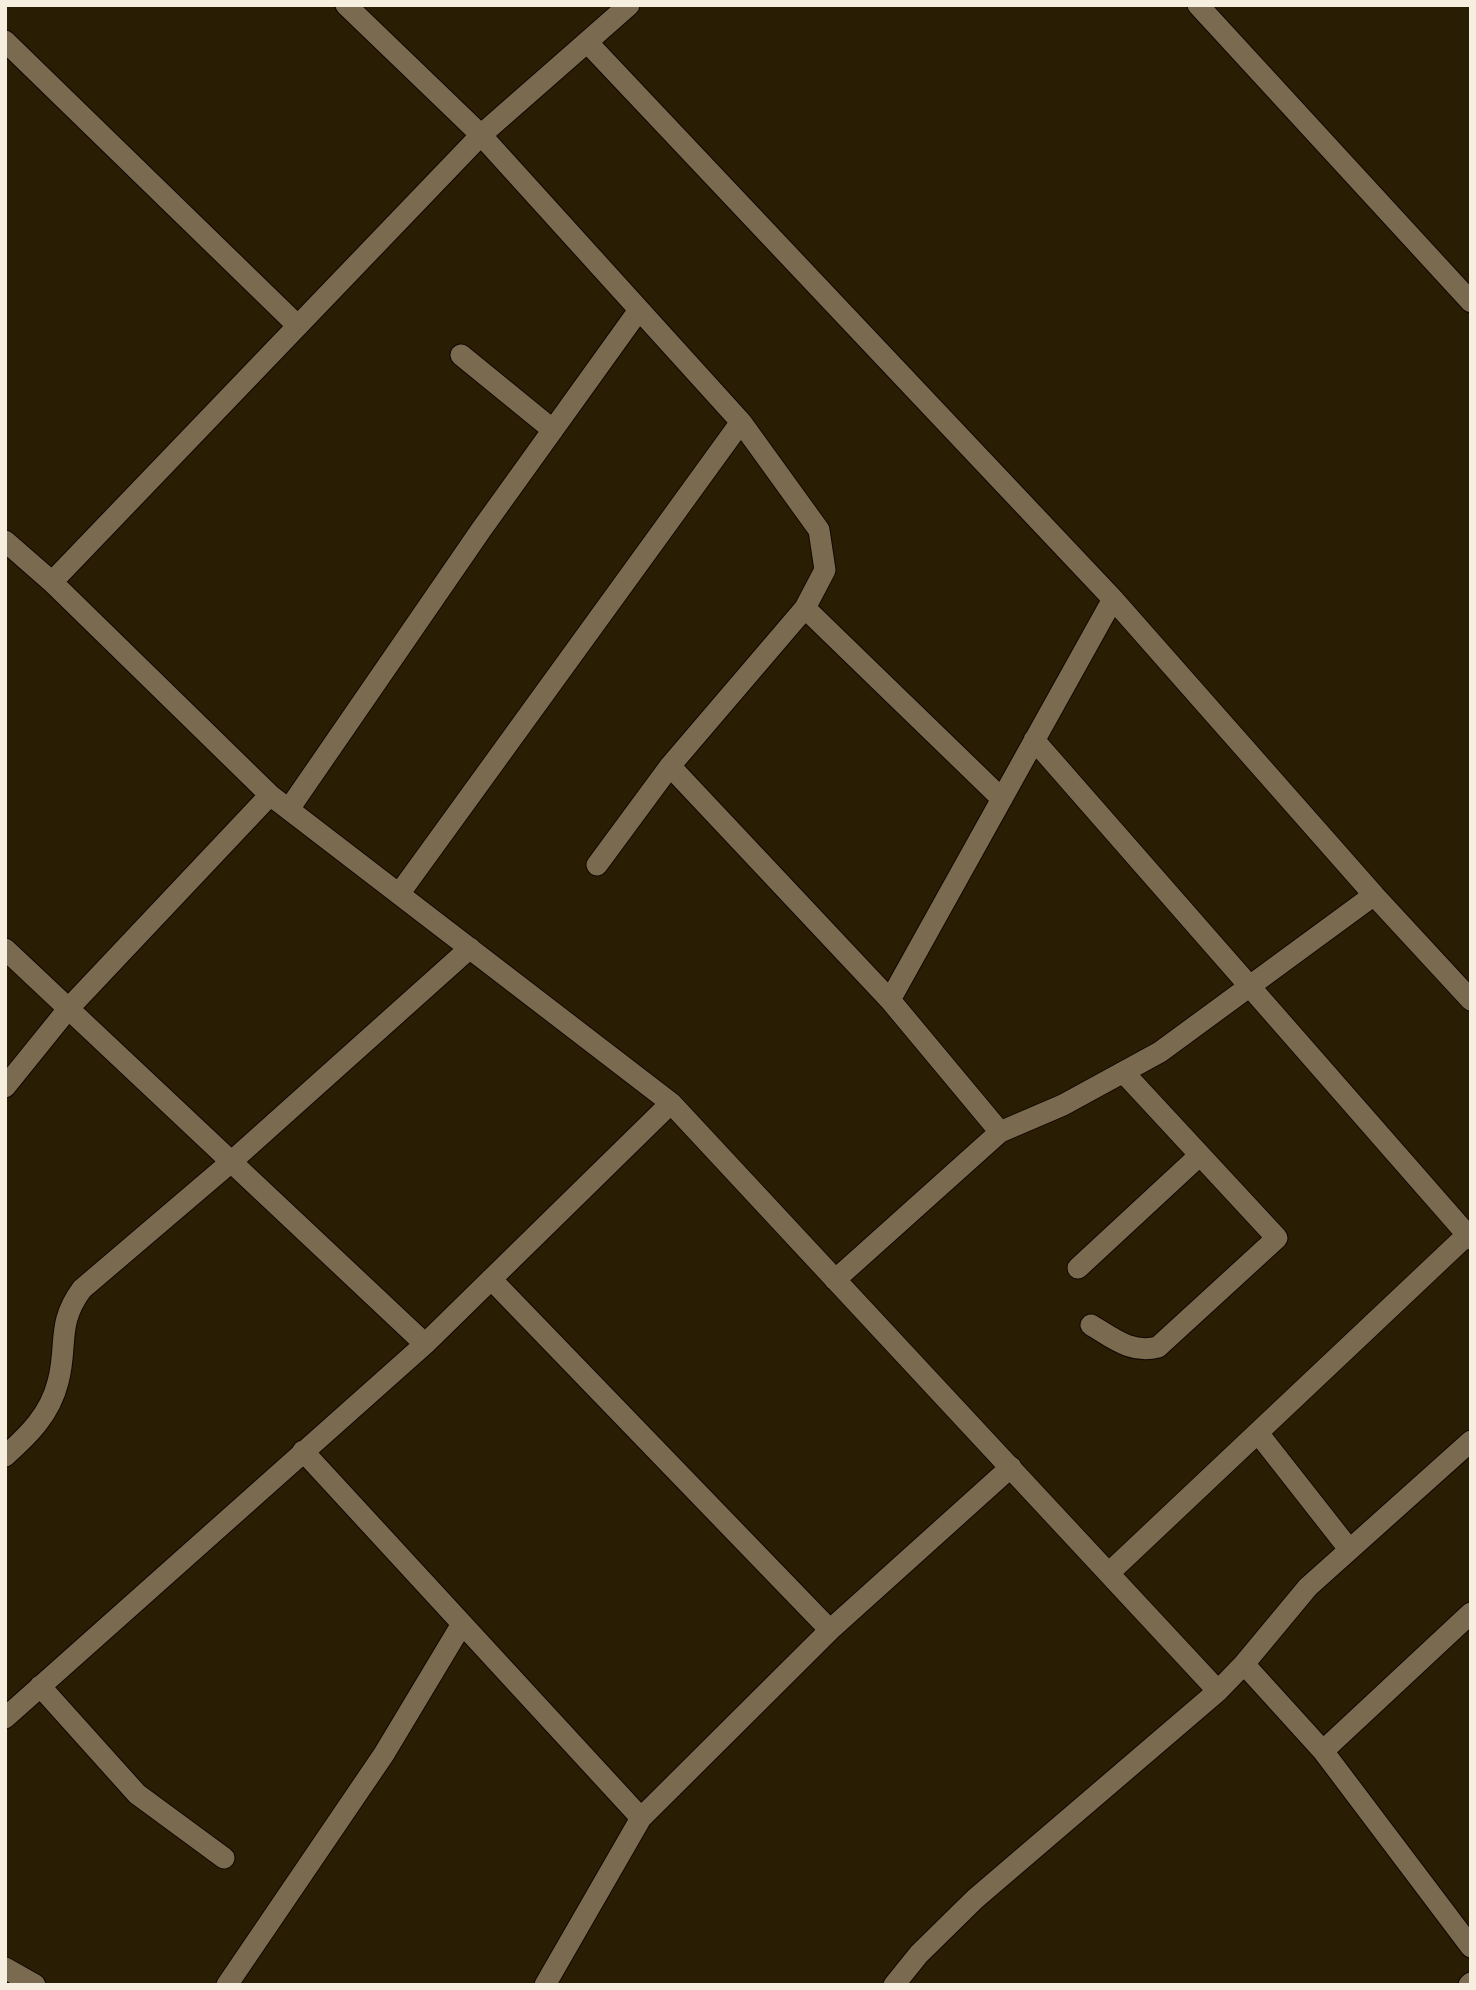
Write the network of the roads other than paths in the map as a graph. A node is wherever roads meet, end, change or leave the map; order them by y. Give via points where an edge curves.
1 (629, 5) edge
2 (1198, 5) edge
3 (349, 6) edge
4 (5, 41) edge
5 (587, 42) junction
6 (481, 135) junction
7 (1471, 302) edge
8 (639, 310) junction
9 (298, 326) junction
10 (461, 355) dead end
11 (741, 422) junction
12 (553, 430) junction
13 (5, 541) edge
14 (52, 582) junction
15 (1113, 599) junction
16 (806, 608) junction
17 (1034, 740) junction
18 (670, 766) junction
19 (270, 795) junction
20 (1002, 799) junction
21 (289, 809) junction
22 (597, 865) dead end
23 (399, 894) junction
24 (1374, 895) junction
25 (470, 948) junction
26 (5, 949) edge
27 (1251, 987) junction
28 (890, 1000) junction
29 (1471, 1000) edge
30 (68, 1009) junction
31 (1125, 1074) junction
32 (5, 1087) edge
33 (671, 1103) junction
34 (1000, 1132) junction
35 (1199, 1155) junction
36 (231, 1162) junction
37 (1469, 1237) edge
38 (1078, 1269) dead end
39 (491, 1279) junction
40 (835, 1280) junction
41 (1091, 1325) dead end
42 (425, 1344) junction
43 (1258, 1433) junction
44 (1471, 1441) edge
45 (303, 1451) junction
46 (5, 1456) edge
47 (1010, 1467) junction
48 (1349, 1549) junction
49 (1109, 1573) junction
50 (1471, 1613) edge
51 (462, 1624) junction
52 (830, 1630) junction
53 (1244, 1664) junction
54 (40, 1686) junction
55 (1218, 1691) junction
56 (5, 1718) edge
57 (1323, 1751) junction
58 (641, 1818) junction
59 (224, 1857) dead end
60 (1471, 1947) edge
61 (5, 1968) edge
62 (31, 1984) edge
63 (227, 1985) edge
64 (545, 1985) edge
65 (894, 1985) edge

1 - 5 street
2 - 7 street
3 - 6 street
4 - 9 street
5 - 6 street
5 - 15 street
6 - 8 street
6 - 9 street
8 - 11 street
8 - 12 street
9 - 14 street
10 - 12 street
11 - 16 street via 819,530 825,570
11 - 23 street
12 - 21 street
13 - 14 street
14 - 19 street
15 - 17 street
15 - 24 street
16 - 18 street
16 - 20 street
17 - 20 street
17 - 27 street
18 - 22 street
18 - 28 street
19 - 21 street
19 - 30 street
20 - 28 street
21 - 23 street
23 - 25 street
24 - 27 street
24 - 29 street
25 - 33 street
25 - 36 street
26 - 30 street
27 - 31 street
27 - 37 street
28 - 34 street
30 - 32 street
30 - 36 street
31 - 34 street
31 - 35 street
33 - 39 street
33 - 40 street
34 - 40 street
35 - 38 street
35 - 41 street via 1277,1238 1158,1347 1145,1350 1124,1345
36 - 42 street
36 - 46 street via 75,1298 69,1307 59,1381 50,1406 34,1430
37 - 43 street
39 - 42 street
39 - 52 street
40 - 47 street
42 - 45 street
43 - 48 street
43 - 49 street
44 - 48 street
45 - 51 street
45 - 54 street
47 - 49 street
47 - 52 street
48 - 53 street via 1308,1587
49 - 55 street
50 - 57 street
51 - 58 street
51 - 63 street via 384,1754
52 - 58 street
53 - 55 street
53 - 57 street
54 - 56 street
54 - 59 street via 137,1794
55 - 65 street via 975,1899
57 - 60 street
58 - 64 street
61 - 62 street

